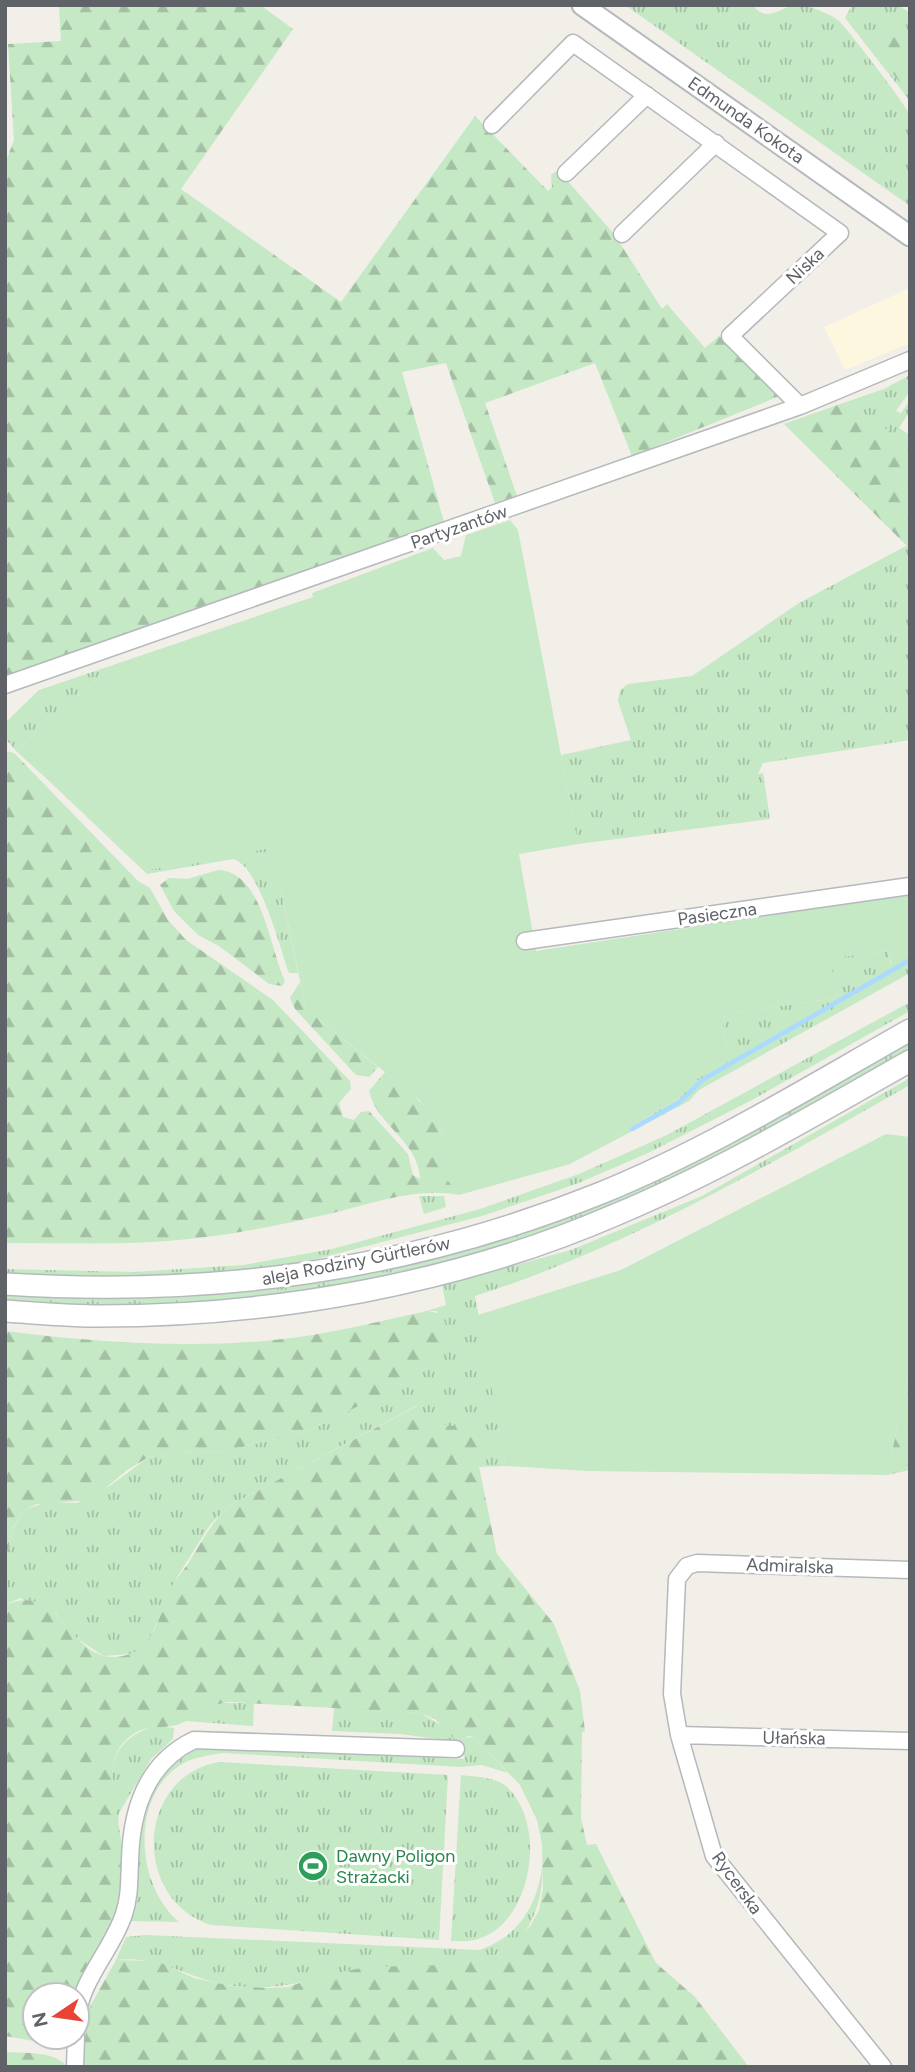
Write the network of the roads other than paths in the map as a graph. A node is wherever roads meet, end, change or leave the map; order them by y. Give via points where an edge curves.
1 (582, 5) edge
2 (648, 95) junction
3 (492, 125) dead end
4 (716, 143) junction
5 (566, 173) dead end
6 (622, 234) dead end
7 (910, 236) edge
8 (910, 360) edge
9 (800, 405) junction
10 (5, 685) edge
11 (910, 887) edge
12 (525, 941) dead end
13 (910, 1030) edge
14 (910, 1061) edge
15 (5, 1284) edge
16 (5, 1311) edge
17 (910, 1570) edge
18 (677, 1578) joint
19 (679, 1735) junction
20 (910, 1741) edge
21 (456, 1749) dead end
22 (89, 1981) edge
23 (883, 2067) edge

1 - 7 street, Edmunda Kokota
2 - 3 street, Niska via 573,43
2 - 4 street, Niska
2 - 5 street
4 - 6 street
4 - 9 street, Niska via 840,233 730,335
8 - 9 street, Partyzantów
9 - 10 street, Partyzantów
11 - 12 street, Pasieczna
13 - 15 main road, aleja Rodziny Gürtlerów via 708,1143 603,1192 465,1240 321,1272 234,1283 97,1290
14 - 16 main road, aleja Rodziny Gürtlerów via 678,1188 528,1248 423,1278 331,1298 228,1311 100,1316
17 - 18 street, Admiralska via 697,1563 681,1570
18 - 19 street, Rycerska via 672,1695
19 - 20 street, Ułańska
19 - 23 street, Rycerska via 718,1864
21 - 22 street via 194,1740 179,1747 149,1780 135,1809 130,1895 116,1937

